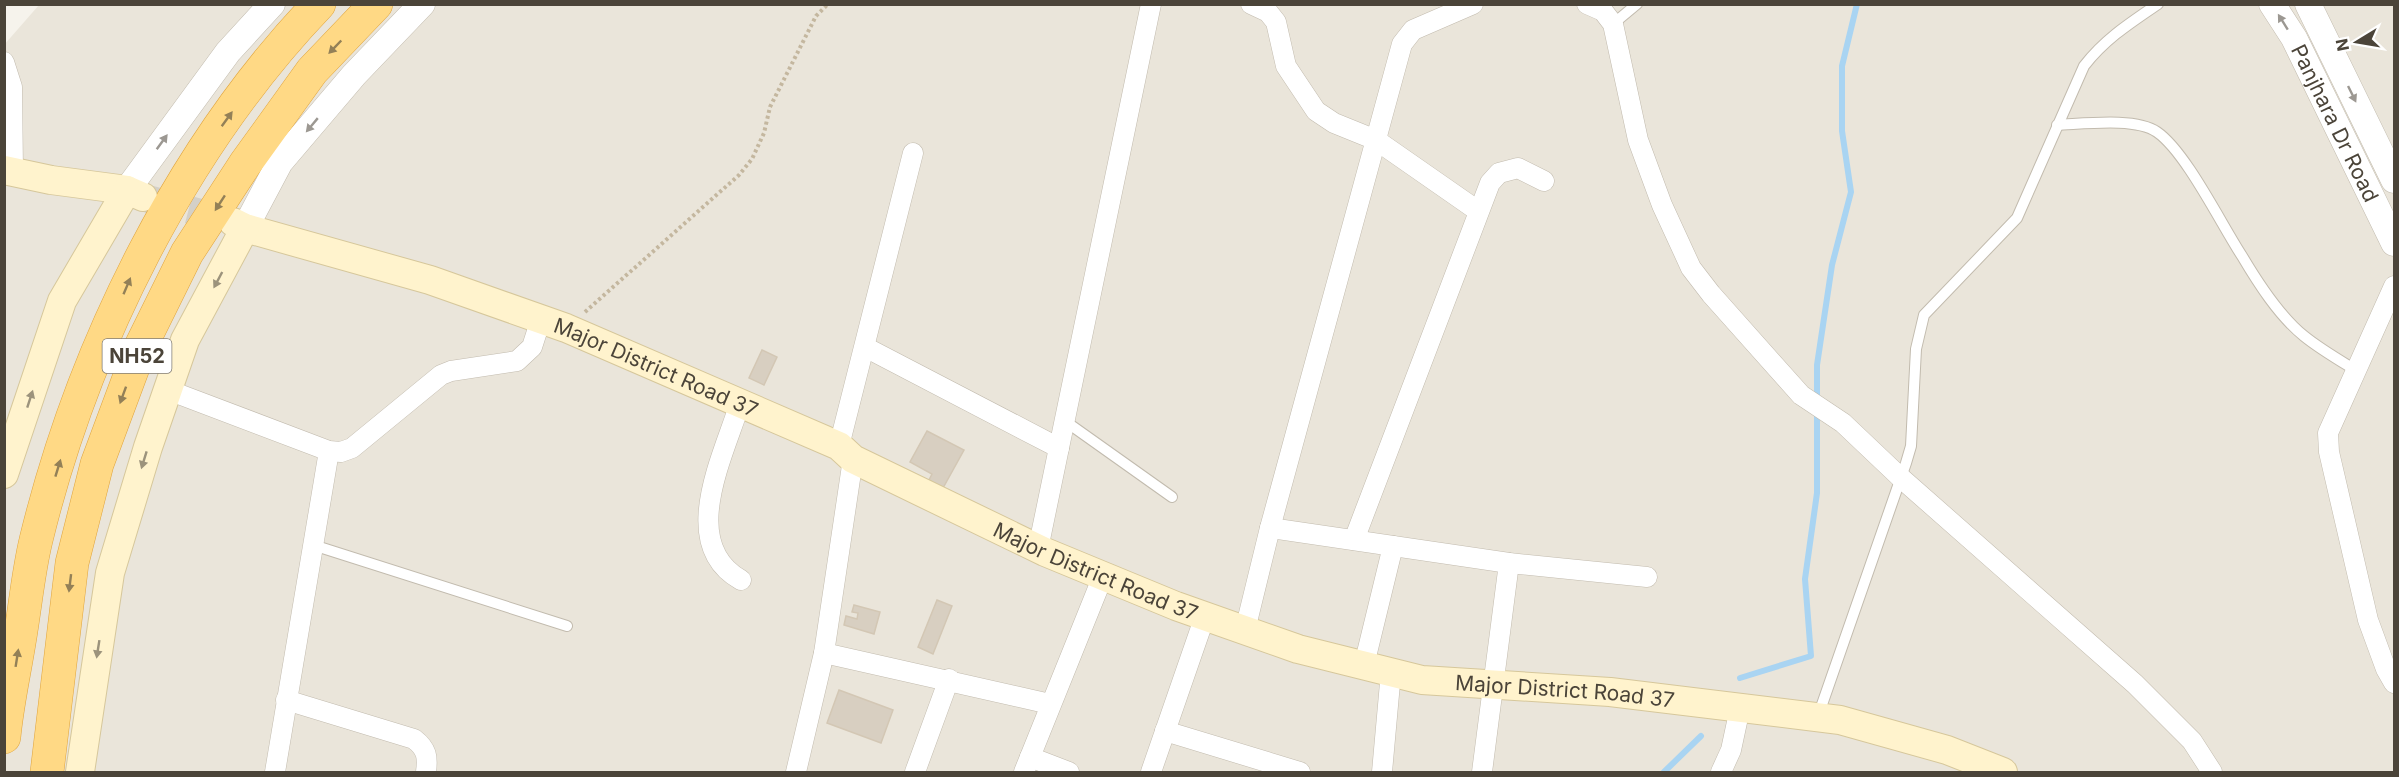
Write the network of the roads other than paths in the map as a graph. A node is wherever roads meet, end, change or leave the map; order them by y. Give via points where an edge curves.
1 (272, 4) edge
2 (319, 4) edge
3 (376, 4) edge
4 (422, 4) edge
5 (1151, 4) edge
6 (1251, 4) edge
7 (1473, 4) edge
8 (1587, 4) edge
9 (1637, 4) edge
10 (2158, 4) edge
11 (2272, 4) edge
12 (2308, 4) edge
13 (1613, 24) junction
14 (4, 62) edge
15 (2057, 125) junction
16 (1376, 140) junction
17 (913, 153) dead end
18 (9, 171) edge
19 (2394, 180) edge
20 (1544, 182) dead end
21 (136, 194) junction
22 (1478, 211) junction
23 (239, 225) junction
24 (2394, 243) edge
25 (2394, 286) edge
26 (554, 323) junction
27 (865, 347) junction
28 (2357, 371) junction
29 (168, 390) junction
30 (740, 403) junction
31 (1065, 421) junction
32 (1059, 448) junction
33 (329, 451) junction
34 (846, 452) junction
35 (4, 474) edge
36 (1901, 478) junction
37 (1172, 497) dead end
38 (1270, 528) junction
39 (1354, 540) junction
40 (313, 544) junction
41 (1393, 546) junction
42 (1038, 549) junction
43 (1509, 562) junction
44 (1103, 576) junction
45 (1647, 577) dead end
46 (741, 580) dead end
47 (1205, 616) junction
48 (567, 626) dead end
49 (1245, 630) junction
50 (824, 652) junction
51 (1378, 669) junction
52 (950, 679) junction
53 (1494, 684) junction
54 (2394, 684) edge
55 (286, 700) junction
56 (1050, 704) junction
57 (1740, 708) junction
58 (1817, 717) junction
59 (1165, 731) junction
60 (4, 737) edge
61 (1027, 765) edge
62 (47, 772) edge
63 (80, 772) edge
64 (275, 772) edge
65 (426, 772) edge
66 (796, 772) edge
67 (915, 772) edge
68 (1069, 772) edge
69 (1151, 772) edge
70 (1300, 772) edge
71 (1382, 772) edge
72 (1482, 772) edge
73 (1720, 772) edge
74 (2003, 772) edge
75 (2212, 772) edge

21 -> 1 street via 228,52
60 -> 2 highway, NH52 via 36,540 75,410 135,268 199,157 283,41
3 -> 62 highway, NH52 via 312,71 245,164 187,254 141,346 97,464 72,563
4 -> 23 street via 354,75 280,162
5 - 31 street
6 - 16 street via 1268,12 1276,22 1286,66 1316,111
7 - 16 street via 1413,30 1402,44
8 - 13 street via 1603,11
9 - 13 lane
10 - 15 lane via 2100,46 2084,66
24 -> 11 street, Panjhara Dr Road via 2294,39
12 -> 19 street, Panjhara Dr Road
13 - 36 street via 1638,140 1691,268 1791,385 1843,423
14 - 18 street via 12,87
15 - 28 lane via 2106,123 2156,130 2175,148 2278,308 2302,335
15 - 36 lane via 2017,218 1924,315 1916,349 1911,446
16 - 22 street
16 - 38 street
17 - 27 street
18 - 21 main road
20 - 22 street via 1518,168 1499,173 1490,183
35 -> 21 main road via 62,301
22 - 39 street
23 - 26 main road, Major District Road 37 via 430,280
23 -> 29 main road via 186,340
25 - 28 street
26 - 30 main road, Major District Road 37
26 - 33 street via 517,361 441,375 352,448
27 - 32 street
27 - 34 street
28 - 54 street via 2328,432 2329,452 2368,620
29 - 33 street
29 -> 63 main road via 110,573
30 - 34 main road, Major District Road 37
30 - 46 street via 707,510 708,536 719,560
31 - 32 street
31 - 37 lane
32 - 42 street
33 - 40 street
34 - 42 main road, Major District Road 37
34 - 50 street
36 - 58 lane
36 - 75 street via 2135,684 2192,741
38 - 39 street
38 - 49 street
39 - 41 street
40 - 48 lane
40 - 55 street
41 - 43 street
41 - 51 street
42 - 44 main road, Major District Road 37
43 - 45 street
43 - 53 street
44 - 47 main road, Major District Road 37
44 - 56 street
47 - 49 main road, Major District Road 37
47 - 59 street
49 - 51 main road, Major District Road 37 via 1298,649
50 - 52 street
50 - 66 street
51 - 53 main road, Major District Road 37 via 1422,680
51 - 71 street
52 - 56 street
52 - 67 street
53 - 57 main road, Major District Road 37 via 1610,692
53 - 72 street
55 - 64 street
55 - 65 street via 414,739 428,757
56 - 61 street
57 - 58 main road, Major District Road 37
57 - 73 street via 1731,750
58 - 74 main road, Major District Road 37 via 1947,750
59 - 69 street
59 - 70 street
61 - 68 street

